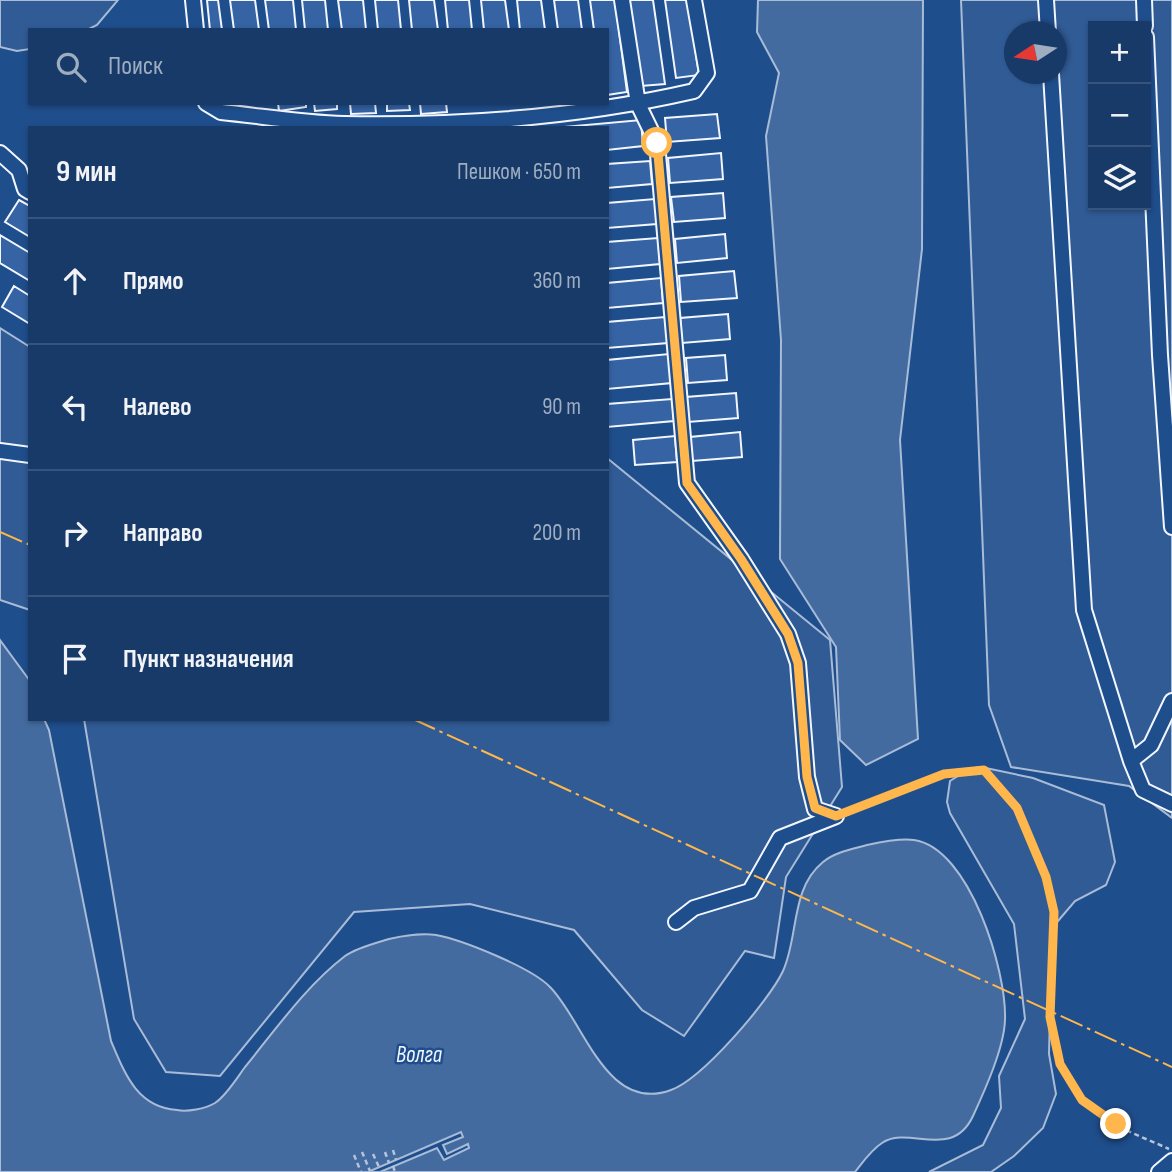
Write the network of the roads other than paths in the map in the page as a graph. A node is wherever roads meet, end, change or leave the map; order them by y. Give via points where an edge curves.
1 (193, 0) edge
2 (622, 0) edge
3 (694, 0) edge
4 (1046, 0) edge
5 (1144, 0) edge
6 (1047, 21) edge
7 (1145, 21) edge
8 (196, 28) edge
9 (1052, 84) edge
10 (1148, 84) edge
11 (638, 104) junction
12 (209, 105) edge
13 (449, 125) edge
14 (0, 153) edge
15 (28, 190) edge
16 (0, 451) edge
17 (28, 455) edge
18 (1172, 527) edge
19 (1172, 701) edge
20 (1130, 761) junction
21 (1172, 804) edge
22 (676, 922) dead end
23 (1172, 1161) edge
24 (1159, 1172) edge

1 - 8 street
2 - 11 street
3 - 11 street via 707,73 694,91
4 - 6 street
5 - 7 street
9 - 20 street via 1084,610
10 - 18 street
11 - 13 street
11 - 22 street via 657,143 687,483 788,634 798,663 807,777 815,808 836,816 780,838 750,891 694,908
12 - 13 street via 221,113 341,124
14 - 15 street via 19,170
16 - 17 street
19 - 20 street via 1151,745
20 - 21 street via 1143,790
23 - 24 street

